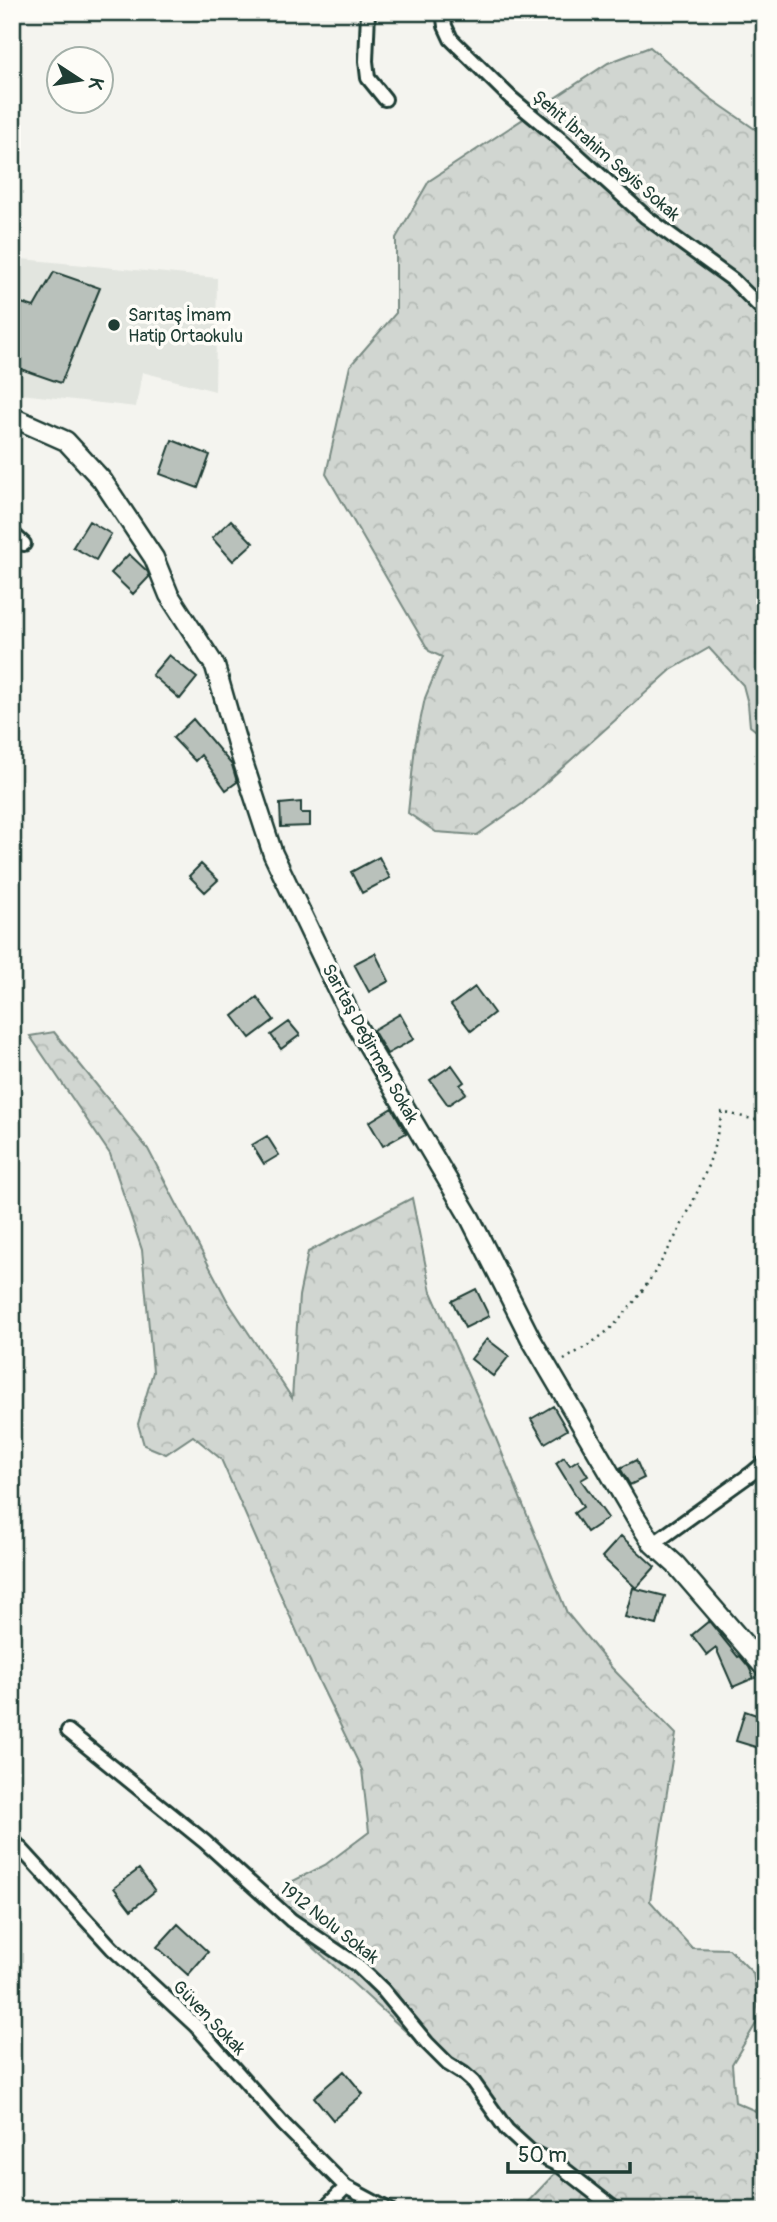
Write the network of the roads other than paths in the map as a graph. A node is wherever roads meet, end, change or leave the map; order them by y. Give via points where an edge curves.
1 (368, 12) edge
2 (443, 12) edge
3 (385, 99) dead end
4 (765, 312) edge
5 (12, 417) edge
6 (12, 533) edge
7 (24, 544) dead end
8 (765, 1462) edge
9 (653, 1544) junction
10 (765, 1668) edge
11 (68, 1731) dead end
12 (12, 1839) edge
13 (346, 2187) junction
14 (323, 2210) edge
15 (389, 2210) edge
16 (616, 2210) edge

1 - 3 street via 369,78
2 - 4 street, Şehit İbrahim Seyis Sokak via 451,39 511,98 646,217 733,280
5 - 9 street, Sarıtaş Değirmen Sokak via 65,441 81,455 154,558 169,595 215,666 280,870 349,1013 470,1218 531,1339
6 - 7 street
8 - 9 street
9 - 10 street, Sarıtaş Değirmen Sokak
11 - 16 street, 1912 Nolu Sokak via 205,1842 291,1920 357,1965 448,2064 474,2082 507,2130
12 - 13 street, Güven Sokak
13 - 14 street
13 - 15 street, Güven Sokak

